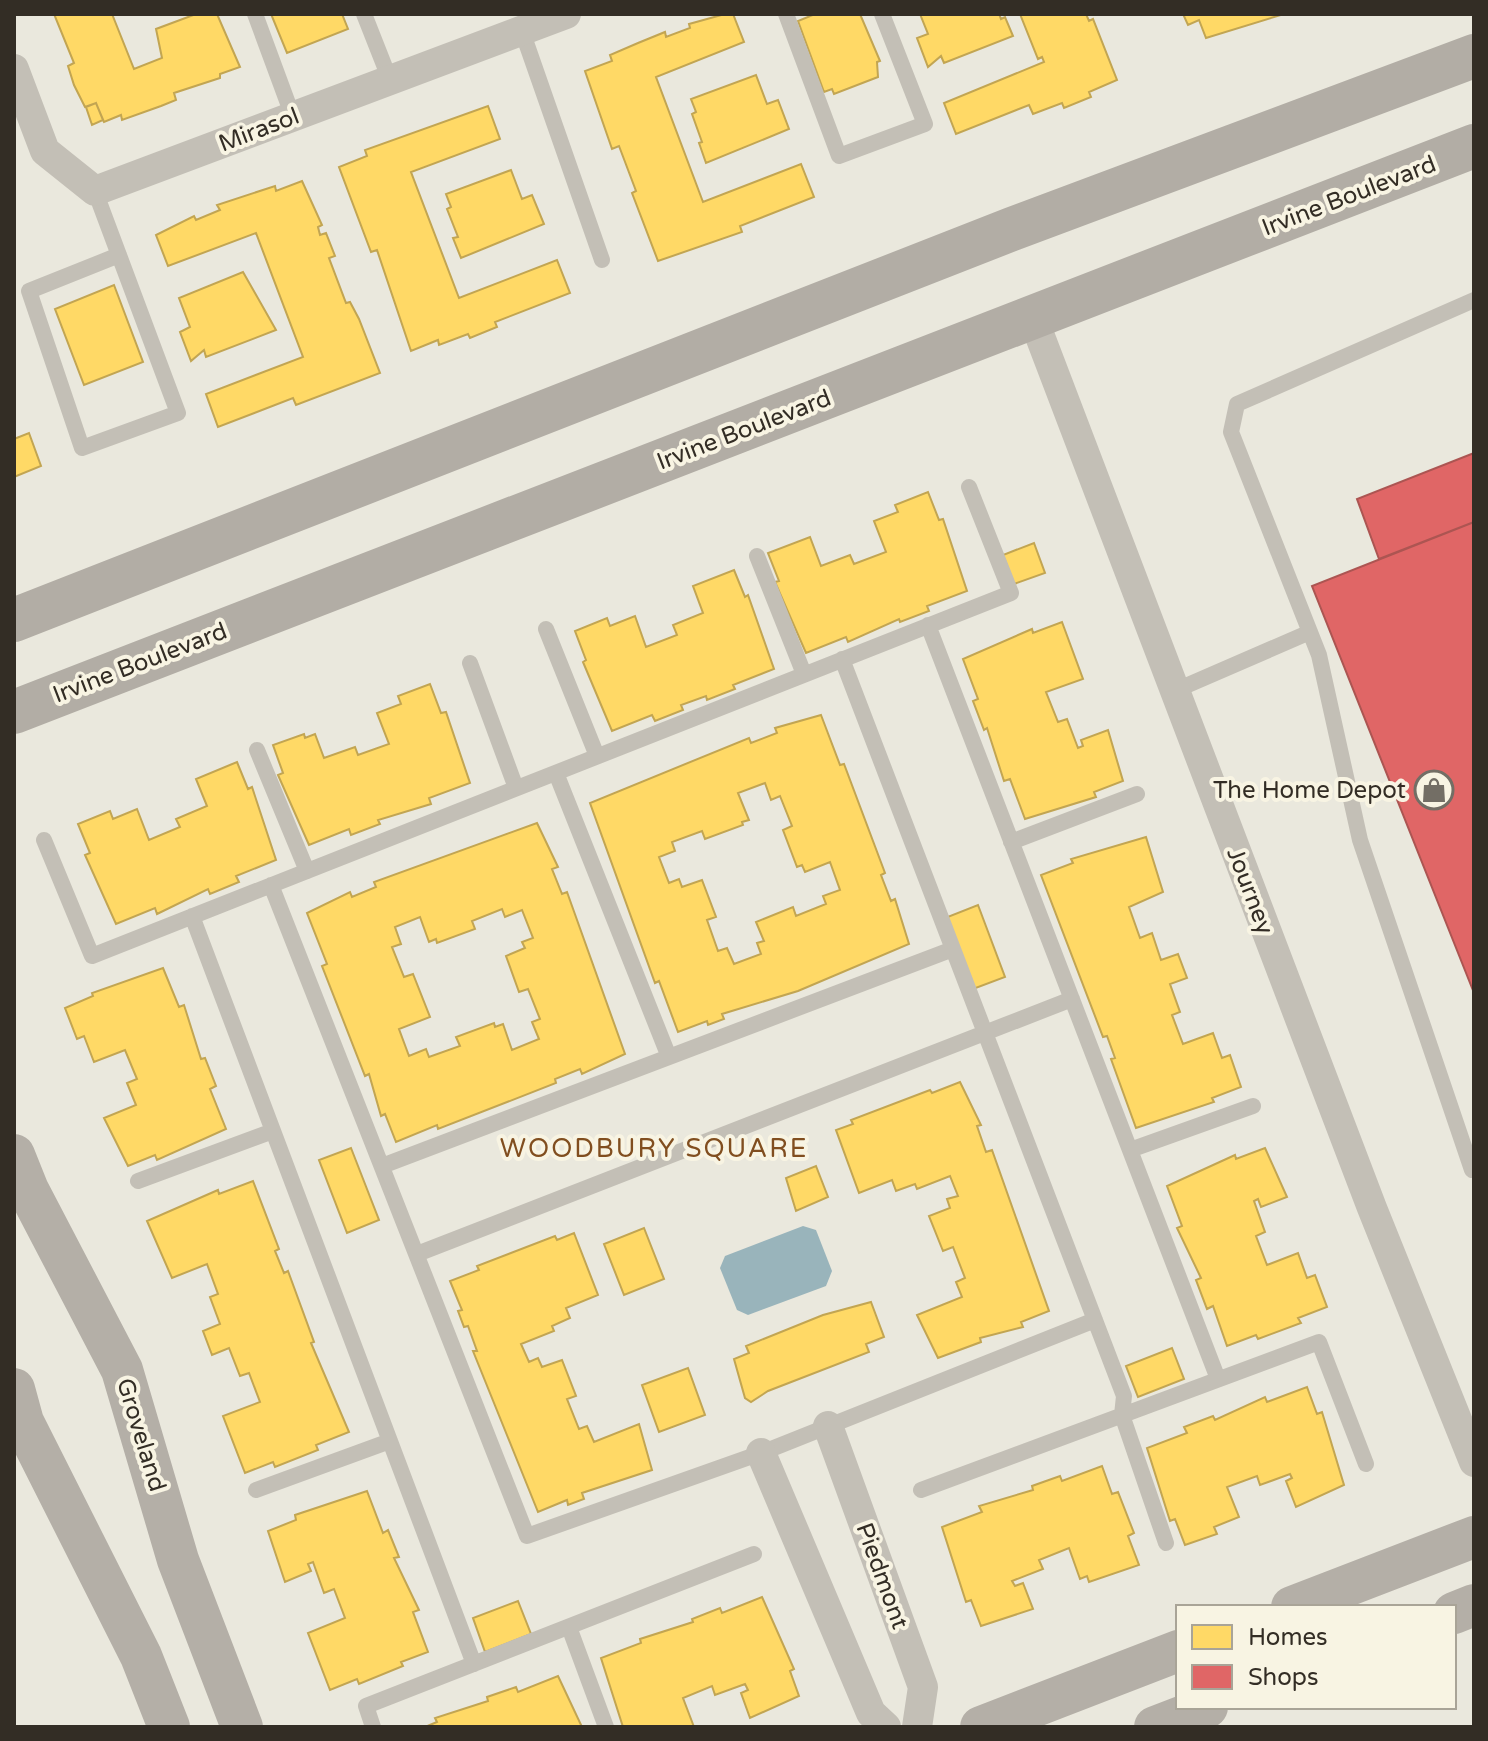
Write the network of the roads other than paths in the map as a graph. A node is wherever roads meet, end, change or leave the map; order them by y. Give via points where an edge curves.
1 (255, 14) edge
2 (364, 14) edge
3 (566, 14) edge
4 (786, 14) edge
5 (882, 14) edge
6 (522, 31) junction
7 (1474, 56) edge
8 (14, 69) edge
9 (390, 80) junction
10 (293, 117) junction
11 (1474, 146) edge
12 (95, 191) junction
13 (119, 255) junction
14 (602, 260) dead end
15 (1474, 300) edge
16 (1033, 318) junction
17 (969, 487) dead end
18 (757, 556) dead end
19 (14, 620) edge
20 (928, 625) junction
21 (546, 629) dead end
22 (1310, 632) junction
23 (842, 659) junction
24 (470, 663) dead end
25 (804, 674) junction
26 (1174, 691) junction
27 (14, 712) edge
28 (257, 750) dead end
29 (597, 756) junction
30 (556, 773) junction
31 (516, 788) junction
32 (1137, 794) dead end
33 (44, 840) dead end
34 (1011, 842) junction
35 (307, 871) junction
36 (271, 885) junction
37 (192, 916) junction
38 (953, 949) junction
39 (1072, 999) junction
40 (986, 1033) junction
41 (669, 1057) junction
42 (1253, 1106) dead end
43 (273, 1131) junction
44 (1130, 1150) junction
45 (14, 1155) edge
46 (382, 1166) junction
47 (1472, 1170) dead end
48 (138, 1181) dead end
49 (417, 1254) junction
50 (1095, 1320) junction
51 (1218, 1379) junction
52 (14, 1389) edge
53 (1122, 1415) junction
54 (828, 1426) junction
55 (390, 1441) junction
56 (761, 1453) junction
57 (1474, 1462) edge
58 (1366, 1464) dead end
59 (256, 1490) dead end
60 (921, 1490) dead end
61 (1474, 1537) edge
62 (1166, 1543) dead end
63 (754, 1554) dead end
64 (1297, 1605) edge
65 (569, 1627) junction
66 (1176, 1652) edge
67 (474, 1664) junction
68 (1202, 1709) edge
69 (169, 1727) edge
70 (242, 1727) edge
71 (373, 1727) edge
72 (606, 1727) edge
73 (886, 1727) edge
74 (917, 1727) edge
75 (981, 1727) edge
76 (1155, 1727) edge

1 - 10 lane
2 - 9 lane
3 - 6 street, Mirasol
4 - 5 lane via 839,156 925,124
6 - 9 street, Mirasol
6 - 14 lane
7 - 19 main road via 998,235
8 - 12 street via 45,151
9 - 10 street, Mirasol
10 - 12 street, Mirasol
11 - 16 main road, Irvine Boulevard
12 - 13 lane
13 - 13 lane via 178,413 82,448 29,291
15 - 22 lane via 1237,404 1231,432
16 - 26 street, Journey
16 - 27 main road, Irvine Boulevard
17 - 20 lane via 1011,593
18 - 25 lane
20 - 23 lane
20 - 34 lane
21 - 29 lane
22 - 26 lane
22 - 47 lane via 1360,840
23 - 25 lane
23 - 38 lane
24 - 31 lane
25 - 29 lane
26 - 57 street, Journey
28 - 35 lane
29 - 30 lane
30 - 31 lane
30 - 41 lane
31 - 35 lane
32 - 34 lane
33 - 37 lane via 92,956
34 - 39 lane
35 - 36 lane
36 - 37 lane
36 - 46 lane
37 - 43 lane
38 - 40 lane
38 - 41 lane
39 - 40 lane
39 - 44 lane
40 - 49 lane
40 - 50 lane
41 - 46 lane
42 - 44 lane
43 - 48 lane
43 - 55 lane
44 - 51 lane
45 - 70 street, Groveland via 122,1370 178,1560
46 - 49 lane
49 - 56 lane via 527,1536
50 - 53 lane via 1124,1396
50 - 54 lane
51 - 53 lane
51 - 58 lane via 1319,1342
52 - 69 street via 23,1422 141,1656
53 - 60 lane
53 - 62 lane
54 - 56 lane
54 - 74 street, Piedmont via 923,1687
55 - 59 lane
55 - 67 lane
56 - 73 street via 871,1713
61 - 64 street
63 - 65 lane
65 - 67 lane
65 - 72 lane
66 - 75 street
67 - 71 lane via 366,1706
68 - 76 street

